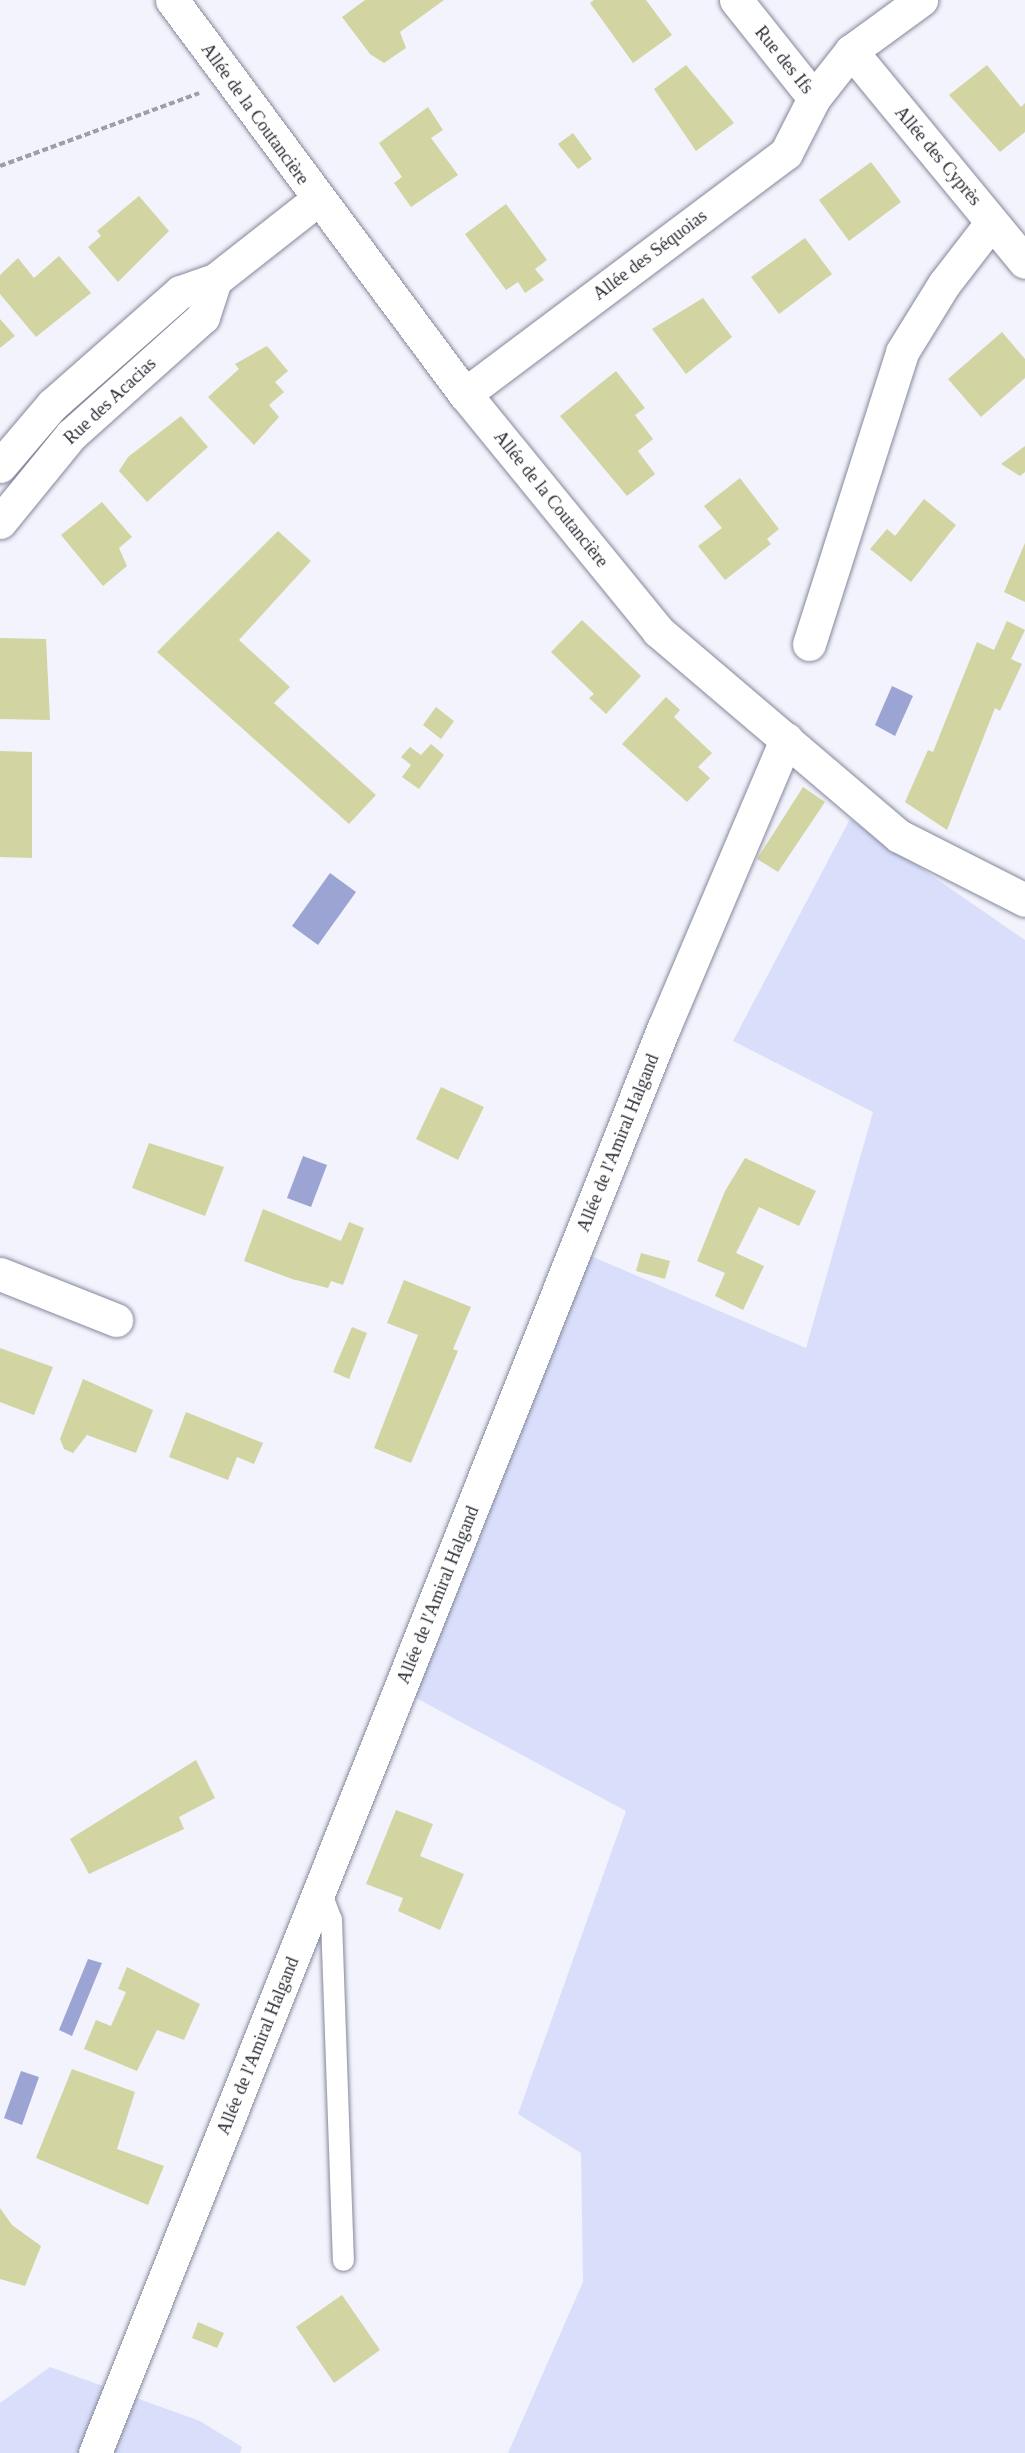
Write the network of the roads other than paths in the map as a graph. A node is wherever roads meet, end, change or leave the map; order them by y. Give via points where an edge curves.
1 (171, 0) edge
2 (736, 0) edge
3 (915, 1) edge
4 (851, 51) junction
5 (814, 99) junction
6 (317, 200) junction
7 (992, 222) junction
8 (1025, 262) edge
9 (215, 280) junction
10 (465, 394) junction
11 (0, 466) edge
12 (0, 522) edge
13 (809, 644) dead end
14 (786, 739) junction
15 (1025, 900) edge
16 (0, 1274) edge
17 (116, 1320) dead end
18 (320, 1891) junction
19 (343, 2260) dead end
20 (95, 2453) edge

1 - 6 street, Allée de la Coutancière via 234,80
2 - 5 street, Rue des Ifs
3 - 4 street, Rue des Ifs
4 - 5 street, Rue des Ifs
4 - 7 street, Allée des Cyprès
5 - 10 street, Allée des Séquoias via 786,153
6 - 9 street, Rue des Acacias
6 - 10 street, Allée de la Coutancière
7 - 8 street, Allée des Cyprès
7 - 13 street via 944,284 902,352
9 - 11 street, Rue des Acacias via 180,292 52,405
9 - 12 street, Rue des Acacias via 203,317 71,435
10 - 14 street, Allée de la Coutancière via 658,631
14 - 15 street, Allée de la Coutancière via 898,836
14 - 18 street, Allée de l'Amiral Halgand via 659,1038
16 - 17 street
18 - 19 lane via 331,1918
18 - 20 street, Allée de l'Amiral Halgand

